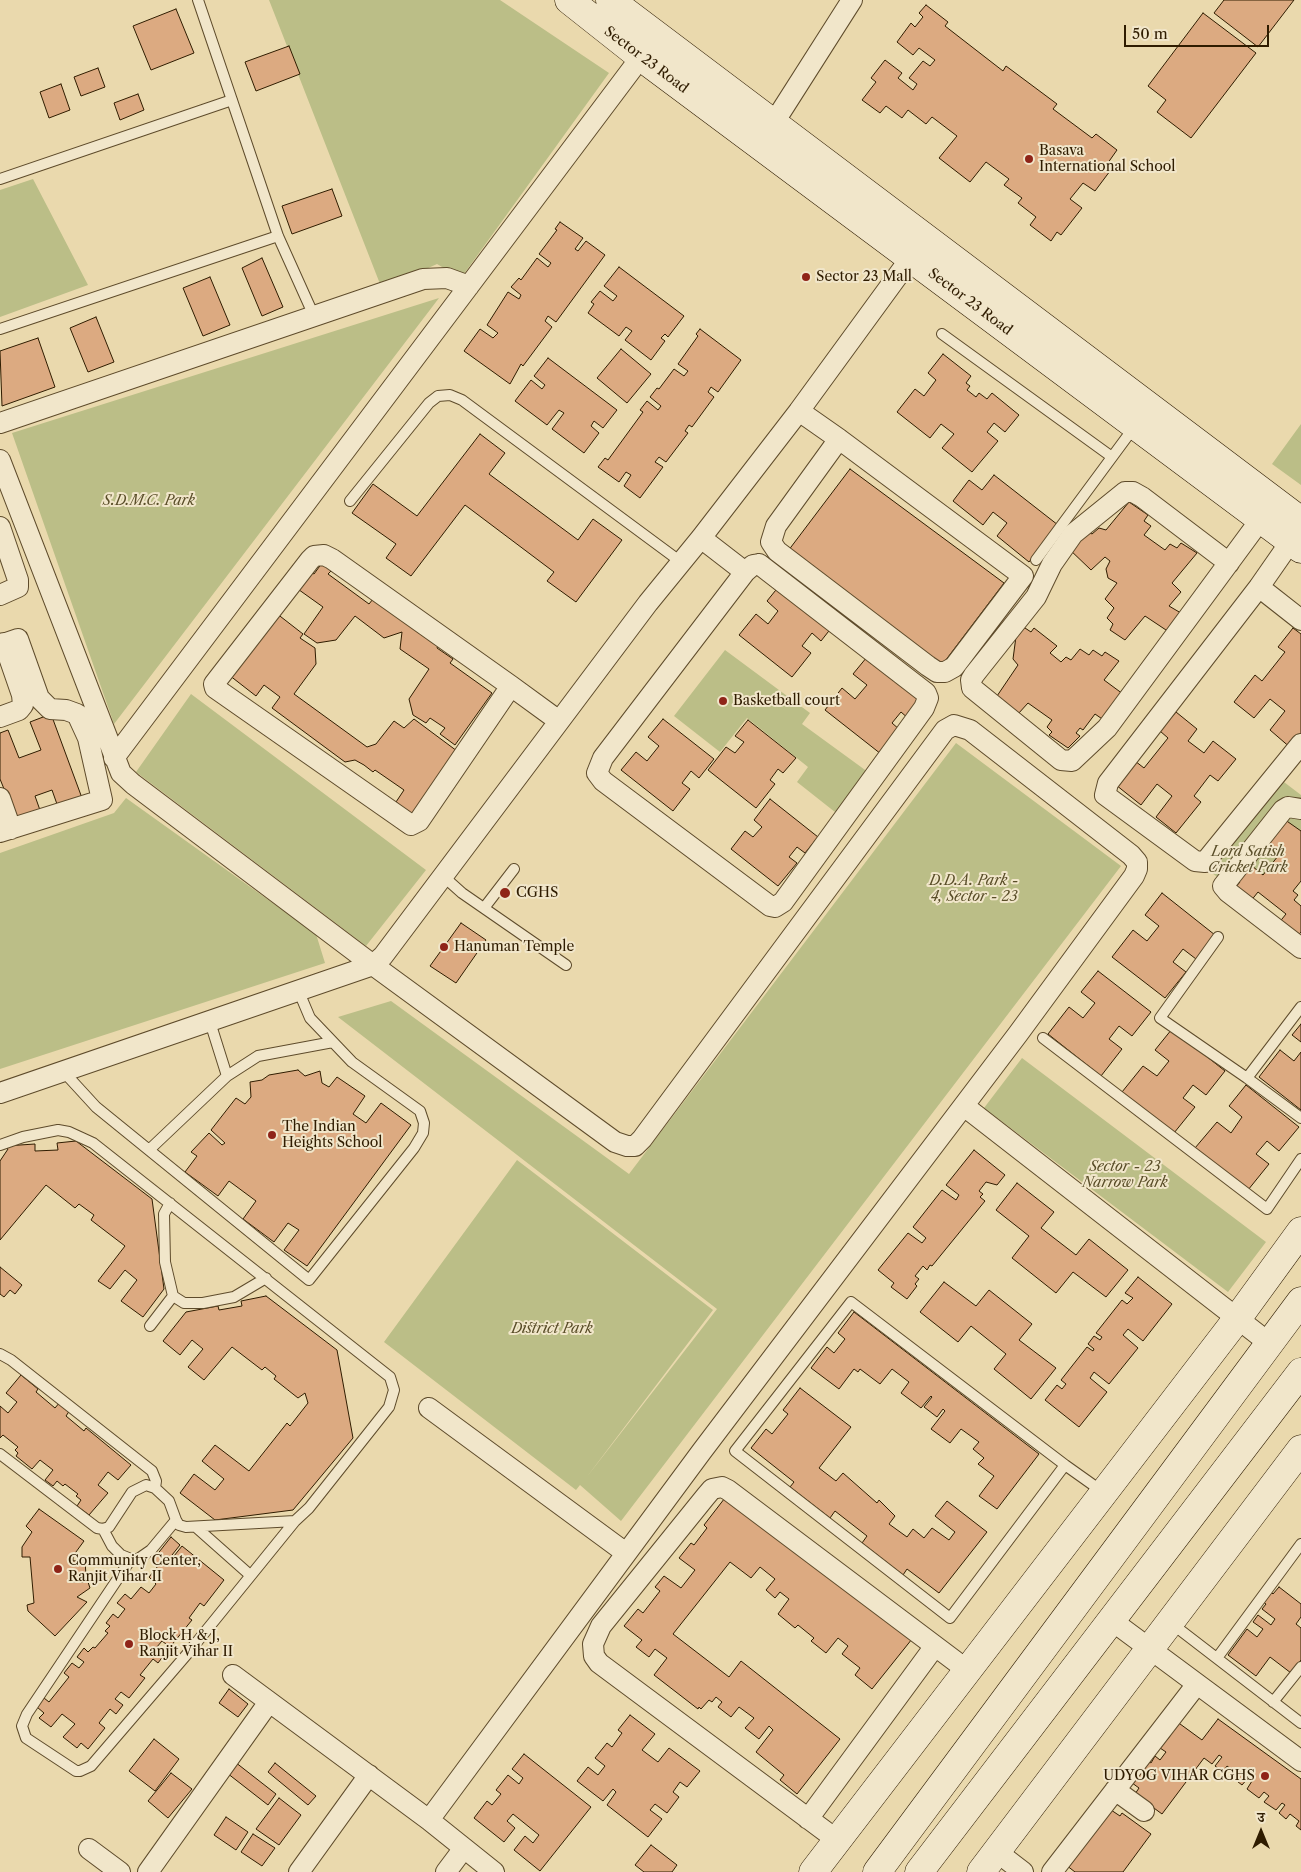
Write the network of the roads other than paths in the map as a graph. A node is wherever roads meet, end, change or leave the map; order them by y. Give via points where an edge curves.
1 (198, 0) edge
2 (569, 0) edge
3 (610, 0) edge
4 (852, 0) edge
5 (641, 57) junction
6 (232, 100) junction
7 (773, 124) junction
8 (0, 179) edge
9 (278, 236) junction
10 (918, 248) junction
11 (469, 286) junction
12 (314, 316) junction
13 (0, 329) edge
14 (942, 334) dead end
15 (799, 411) junction
16 (1142, 416) junction
17 (0, 423) edge
18 (839, 439) junction
19 (1112, 457) junction
20 (0, 460) edge
21 (350, 501) dead end
22 (1261, 519) junction
23 (0, 527) edge
24 (1298, 537) edge
25 (701, 538) junction
26 (1036, 560) dead end
27 (681, 562) junction
28 (1229, 562) junction
29 (746, 572) junction
30 (1259, 587) junction
31 (0, 595) edge
32 (1301, 620) edge
33 (2, 644) edge
34 (511, 686) junction
35 (0, 717) edge
36 (559, 721) junction
37 (1301, 744) edge
38 (114, 758) junction
39 (0, 798) edge
40 (1301, 809) edge
41 (6, 830) edge
42 (514, 869) dead end
43 (443, 876) junction
44 (484, 908) junction
45 (1218, 937) dead end
46 (1301, 948) edge
47 (373, 965) junction
48 (566, 965) dead end
49 (299, 992) junction
50 (1301, 1007) edge
51 (210, 1022) junction
52 (1044, 1038) dead end
53 (333, 1042) junction
54 (63, 1071) junction
55 (227, 1076) junction
56 (1247, 1078) junction
57 (0, 1093) edge
58 (964, 1106) junction
59 (1301, 1118) edge
60 (0, 1145) edge
61 (149, 1150) junction
62 (1301, 1159) edge
63 (170, 1203) junction
64 (1301, 1230) edge
65 (266, 1278) junction
66 (173, 1296) junction
67 (1301, 1301) edge
68 (1237, 1319) junction
69 (150, 1326) dead end
70 (1269, 1344) junction
71 (0, 1354) edge
72 (1301, 1372) edge
73 (429, 1408) dead end
74 (1301, 1449) edge
75 (0, 1454) edge
76 (1065, 1465) junction
77 (155, 1488) junction
78 (1104, 1492) junction
79 (176, 1520) junction
80 (295, 1521) junction
81 (197, 1528) junction
82 (103, 1529) junction
83 (1301, 1544) edge
84 (626, 1553) junction
85 (131, 1559) junction
86 (250, 1575) junction
87 (1111, 1620) junction
88 (1170, 1622) junction
89 (935, 1646) junction
90 (1150, 1648) junction
91 (1217, 1658) junction
92 (1301, 1667) edge
93 (967, 1670) junction
94 (233, 1675) dead end
95 (1197, 1684) junction
96 (270, 1702) junction
97 (1273, 1702) junction
98 (1301, 1723) edge
99 (1301, 1761) edge
100 (369, 1775) junction
101 (1115, 1790) junction
102 (1144, 1811) dead end
103 (808, 1819) junction
104 (430, 1820) junction
105 (836, 1840) junction
106 (464, 1848) junction
107 (89, 1849) dead end
108 (989, 1862) edge
109 (120, 1872) edge
110 (148, 1872) edge
111 (299, 1872) edge
112 (446, 1872) edge
113 (494, 1872) edge
114 (812, 1872) edge
115 (877, 1872) edge
116 (919, 1872) edge
117 (1022, 1872) edge
118 (1052, 1872) edge

1 - 6 lane
2 - 5 street, Sector 23 Road
3 - 7 street, Sector 23 Road
4 - 7 street
5 - 10 street, Sector 23 Road
5 - 11 street
6 - 8 lane
6 - 9 lane
7 - 10 street, Sector 23 Road
9 - 12 lane
9 - 13 lane
10 - 15 street
10 - 16 street, Sector 23 Road
11 - 12 street via 446,278 423,279
11 - 38 street
12 - 17 street
14 - 19 lane
15 - 18 street
15 - 25 street
16 - 19 lane
16 - 22 street, Sector 23 Road
16 - 24 street, Sector 23 Road
18 - 18 street via 776,526 771,542 777,551 928,666 937,672 945,672 954,667 1023,576
19 - 26 lane
20 - 38 street
21 - 27 lane via 429,403 438,396 450,395 462,400
22 - 24 street, Sector 23 Road
22 - 28 street
23 - 31 street via 18,580 18,587
24 - 30 street
25 - 27 street
25 - 29 street
27 - 36 street
28 - 28 street via 1107,728 1072,762 1061,760 972,688 974,675 1036,597 1052,564 1073,534 1125,492 1142,497
29 - 29 street via 603,758 597,773 602,781 775,907 783,902 924,708 928,698 926,693 763,566 753,565
30 - 32 street
30 - 37 street via 1108,783 1105,795 1195,861 1205,862
33 - 35 street via 23,705 19,710
33 - 41 street via 18,639 39,698 50,709 77,714 88,738 102,800
34 - 34 street via 324,555 310,560 214,684 215,688 411,825 419,821
34 - 36 street
36 - 43 street
38 - 47 street via 133,784
39 - 41 street
40 - 46 street via 1288,807 1283,810 1223,886
42 - 44 lane
43 - 44 lane
43 - 47 street
44 - 48 lane
45 - 56 lane via 1160,1018
47 - 49 street
47 - 58 street via 615,1142 635,1146 945,730 954,725 962,726 1137,862 1134,876
49 - 51 street
49 - 53 lane via 310,1018
50 - 56 lane
51 - 54 street
51 - 55 lane
52 - 62 lane via 1267,1209
53 - 55 lane via 258,1056
53 - 61 lane via 352,1062 420,1111 423,1133 309,1280
54 - 57 street
54 - 61 lane via 96,1107
55 - 61 lane
56 - 59 lane
58 - 68 street
58 - 84 street
60 - 63 lane via 58,1130 69,1132 93,1143
63 - 65 lane
63 - 66 lane via 164,1214 165,1262
64 - 68 street
65 - 66 lane via 234,1297 203,1303 184,1304
65 - 80 lane via 390,1377 394,1390 389,1407 309,1508
66 - 69 lane
67 - 70 street
68 - 70 street
68 - 78 street
70 - 115 street
71 - 77 lane via 152,1471
72 - 87 street
73 - 84 street
74 - 88 street
75 - 82 lane via 97,1528
76 - 76 lane via 950,1618 735,1451 851,1302
76 - 78 lane
77 - 79 lane via 169,1501
77 - 82 lane via 146,1485 132,1492 109,1527
78 - 93 street
79 - 81 lane via 179,1525
79 - 85 lane via 142,1557
80 - 81 lane
80 - 86 lane
81 - 86 lane
82 - 85 lane via 112,1546
83 - 91 lane
84 - 104 street
85 - 86 lane via 22,1726 26,1738 76,1771 91,1766
87 - 90 street
87 - 116 street
88 - 90 street
88 - 91 lane
89 - 93 street
89 - 103 street
89 - 103 street via 722,1487 712,1488 601,1626 593,1644 594,1656 599,1663
90 - 95 street
90 - 108 street
91 - 97 lane
92 - 97 lane
93 - 105 street
94 - 96 street
95 - 99 street
95 - 101 street
96 - 100 street
96 - 110 street
97 - 98 lane
100 - 104 street
100 - 111 street
101 - 102 street
101 - 118 street
103 - 105 street
104 - 106 street
105 - 114 street
106 - 112 street
106 - 113 street
107 - 109 street
108 - 117 street

